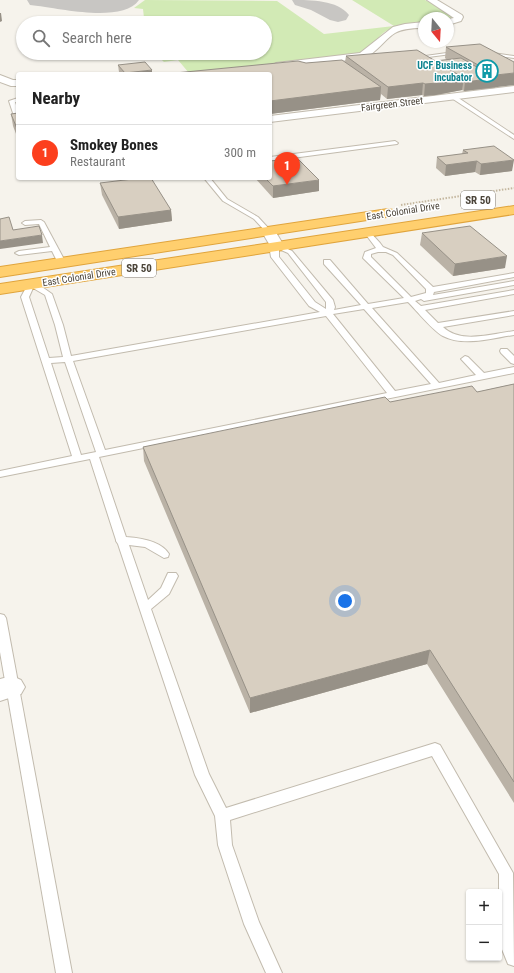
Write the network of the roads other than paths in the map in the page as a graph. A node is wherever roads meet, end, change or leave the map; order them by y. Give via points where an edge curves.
1 (431, 0) edge
2 (451, 12) edge
3 (454, 14) edge
4 (454, 20) edge
5 (418, 26) edge
6 (464, 51) edge
7 (483, 52) edge
8 (495, 54) junction
9 (514, 56) edge
10 (406, 58) edge
11 (514, 64) edge
12 (263, 68) edge
13 (0, 78) edge
14 (16, 84) edge
15 (514, 89) edge
16 (452, 96) junction
17 (16, 100) edge
18 (16, 113) edge
19 (272, 119) edge
20 (514, 137) edge
21 (395, 143) dead end
22 (272, 159) edge
23 (209, 180) edge
24 (510, 208) edge
25 (403, 211) dead end
26 (25, 223) dead end
27 (269, 232) junction
28 (367, 232) junction
29 (277, 246) junction
30 (55, 248) junction
31 (380, 250) junction
32 (19, 253) dead end
33 (62, 262) junction
34 (326, 262) dead end
35 (0, 272) edge
36 (514, 275) edge
37 (514, 279) edge
38 (514, 283) edge
39 (32, 284) junction
40 (514, 288) edge
41 (0, 289) edge
42 (431, 292) junction
43 (514, 292) edge
44 (413, 304) junction
45 (366, 306) junction
46 (328, 313) junction
47 (514, 313) edge
48 (436, 326) junction
49 (514, 333) edge
50 (504, 352) dead end
51 (67, 359) junction
52 (465, 359) dead end
53 (45, 361) junction
54 (514, 361) edge
55 (514, 370) edge
56 (482, 376) junction
57 (436, 385) junction
58 (392, 394) junction
59 (97, 454) junction
60 (77, 458) junction
61 (0, 474) edge
62 (121, 541) junction
63 (164, 554) dead end
64 (172, 576) dead end
65 (145, 608) junction
66 (0, 618) edge
67 (6, 688) edge
68 (222, 816) junction
69 (514, 958) edge
70 (64, 973) edge
71 (274, 973) edge

1 - 2 street
3 - 4 street via 459,17
5 - 12 street via 395,29 370,53 362,56
6 - 10 lane
7 - 8 lane
8 - 9 lane
8 - 11 lane
13 - 14 street
15 - 16 street, Fairgreen Street
16 - 19 street, Fairgreen Street
16 - 20 lane
17 - 18 lane via 12,101
21 - 22 lane
23 - 27 lane via 225,200 256,218
24 - 28 highway, East Colonial Drive / SR 50
25 - 27 highway, East Colonial Drive / SR 50
26 - 30 lane via 41,222
27 - 29 street
27 - 33 highway, East Colonial Drive / SR 50
28 - 29 highway, East Colonial Drive / SR 50
28 - 31 lane via 380,246
29 - 39 highway, East Colonial Drive / SR 50
29 - 46 lane via 292,255 330,302
29 - 46 lane via 274,251 275,258 312,304
30 - 32 lane
30 - 33 lane
31 - 42 lane via 395,254
31 - 44 lane via 367,253 367,258
33 - 35 highway, East Colonial Drive / SR 50
34 - 45 lane
36 - 42 lane
37 - 42 lane
38 - 44 lane
39 - 41 highway, East Colonial Drive / SR 50
39 - 51 lane via 48,294
39 - 53 lane via 25,297
40 - 44 lane
42 - 44 lane
43 - 44 lane
44 - 45 lane
44 - 48 lane
45 - 46 lane
45 - 57 lane
46 - 51 lane
46 - 58 lane
47 - 48 lane
48 - 49 lane via 445,334 463,339
50 - 54 lane
51 - 53 lane
51 - 59 lane
52 - 56 lane
53 - 60 lane
55 - 56 lane
56 - 57 lane
57 - 58 lane
58 - 59 lane
59 - 60 lane
59 - 62 lane
60 - 61 lane
62 - 63 lane via 152,544
62 - 65 lane
64 - 65 lane via 170,587
65 - 68 lane via 202,774
66 - 67 lane
67 - 70 lane
68 - 69 lane via 435,749 506,873 505,938
68 - 71 lane via 225,845 252,924

